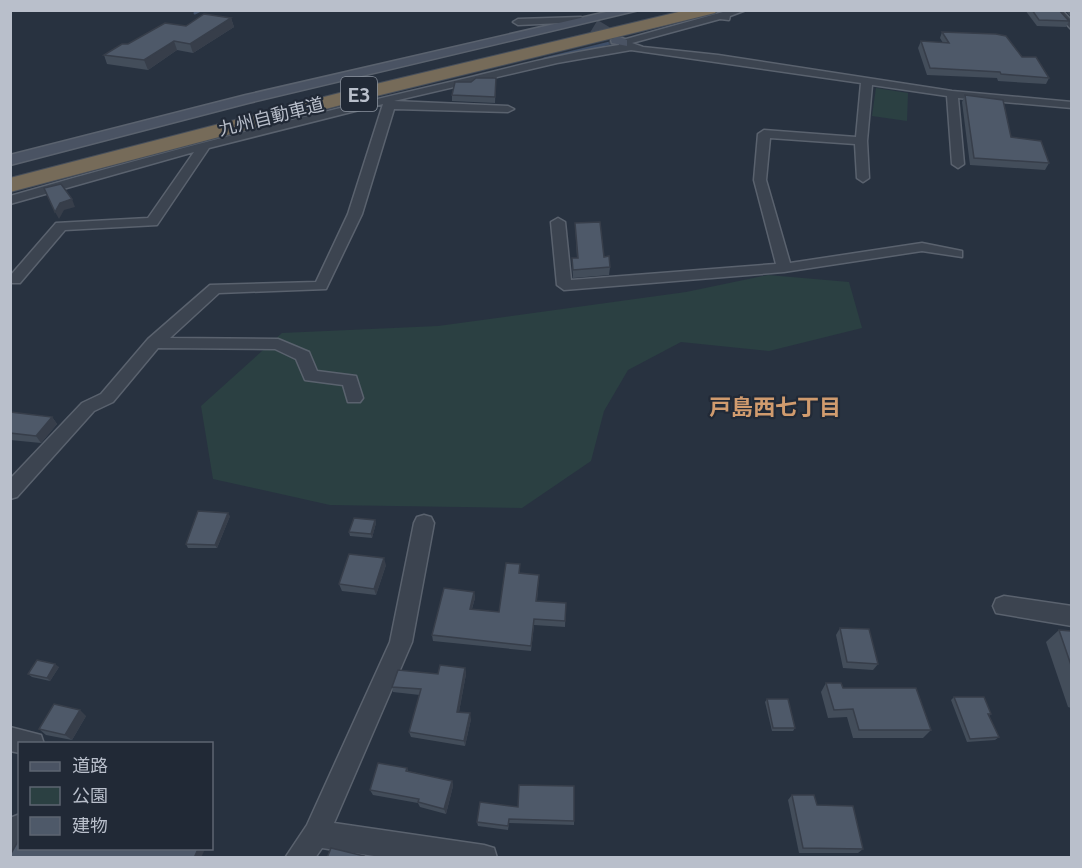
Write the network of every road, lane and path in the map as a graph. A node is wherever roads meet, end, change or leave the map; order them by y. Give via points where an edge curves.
1 (568, 10) edge
2 (633, 10) edge
3 (677, 10) edge
4 (742, 10) edge
5 (1057, 10) edge
6 (718, 15) edge
7 (518, 22) dead end
8 (586, 23) junction
9 (1071, 27) edge
10 (623, 43) junction
11 (867, 80) junction
12 (952, 94) junction
13 (389, 103) junction
14 (1071, 105) edge
15 (508, 109) dead end
16 (861, 141) junction
17 (205, 146) junction
18 (10, 160) edge
19 (958, 164) dead end
20 (10, 175) edge
21 (863, 178) dead end
22 (10, 185) edge
23 (10, 200) edge
24 (558, 222) dead end
25 (957, 254) dead end
26 (784, 268) junction
27 (15, 280) dead end
28 (154, 343) junction
29 (354, 398) dead end
30 (10, 492) edge
31 (424, 523) dead end
32 (1004, 606) dead end
33 (1071, 616) edge
34 (18, 830) edge
35 (316, 834) junction
36 (10, 844) edge
37 (298, 858) edge
38 (484, 858) edge

1 - 8 street
2 - 8 street
3 - 20 highway, 九州自動車道 / E3 via 343,89
4 - 6 street
5 - 9 street
6 - 10 street
6 - 22 highway, 九州自動車道 / E3 via 344,98
7 - 8 street
8 - 18 street via 246,99
10 - 11 street
10 - 13 street
11 - 12 street
11 - 16 street
12 - 14 street
12 - 19 street
13 - 15 street
13 - 17 street
13 - 28 street via 355,214 321,286 215,288
16 - 21 street
16 - 26 street via 764,134 760,180
17 - 23 street
17 - 27 street via 152,222 61,226
24 - 26 street via 564,285
25 - 26 street via 922,247
28 - 29 street via 278,344 303,356 311,376 350,380
28 - 30 street via 107,398 88,406
31 - 35 street via 401,642
32 - 33 street
34 - 36 street
35 - 37 street
35 - 38 street

